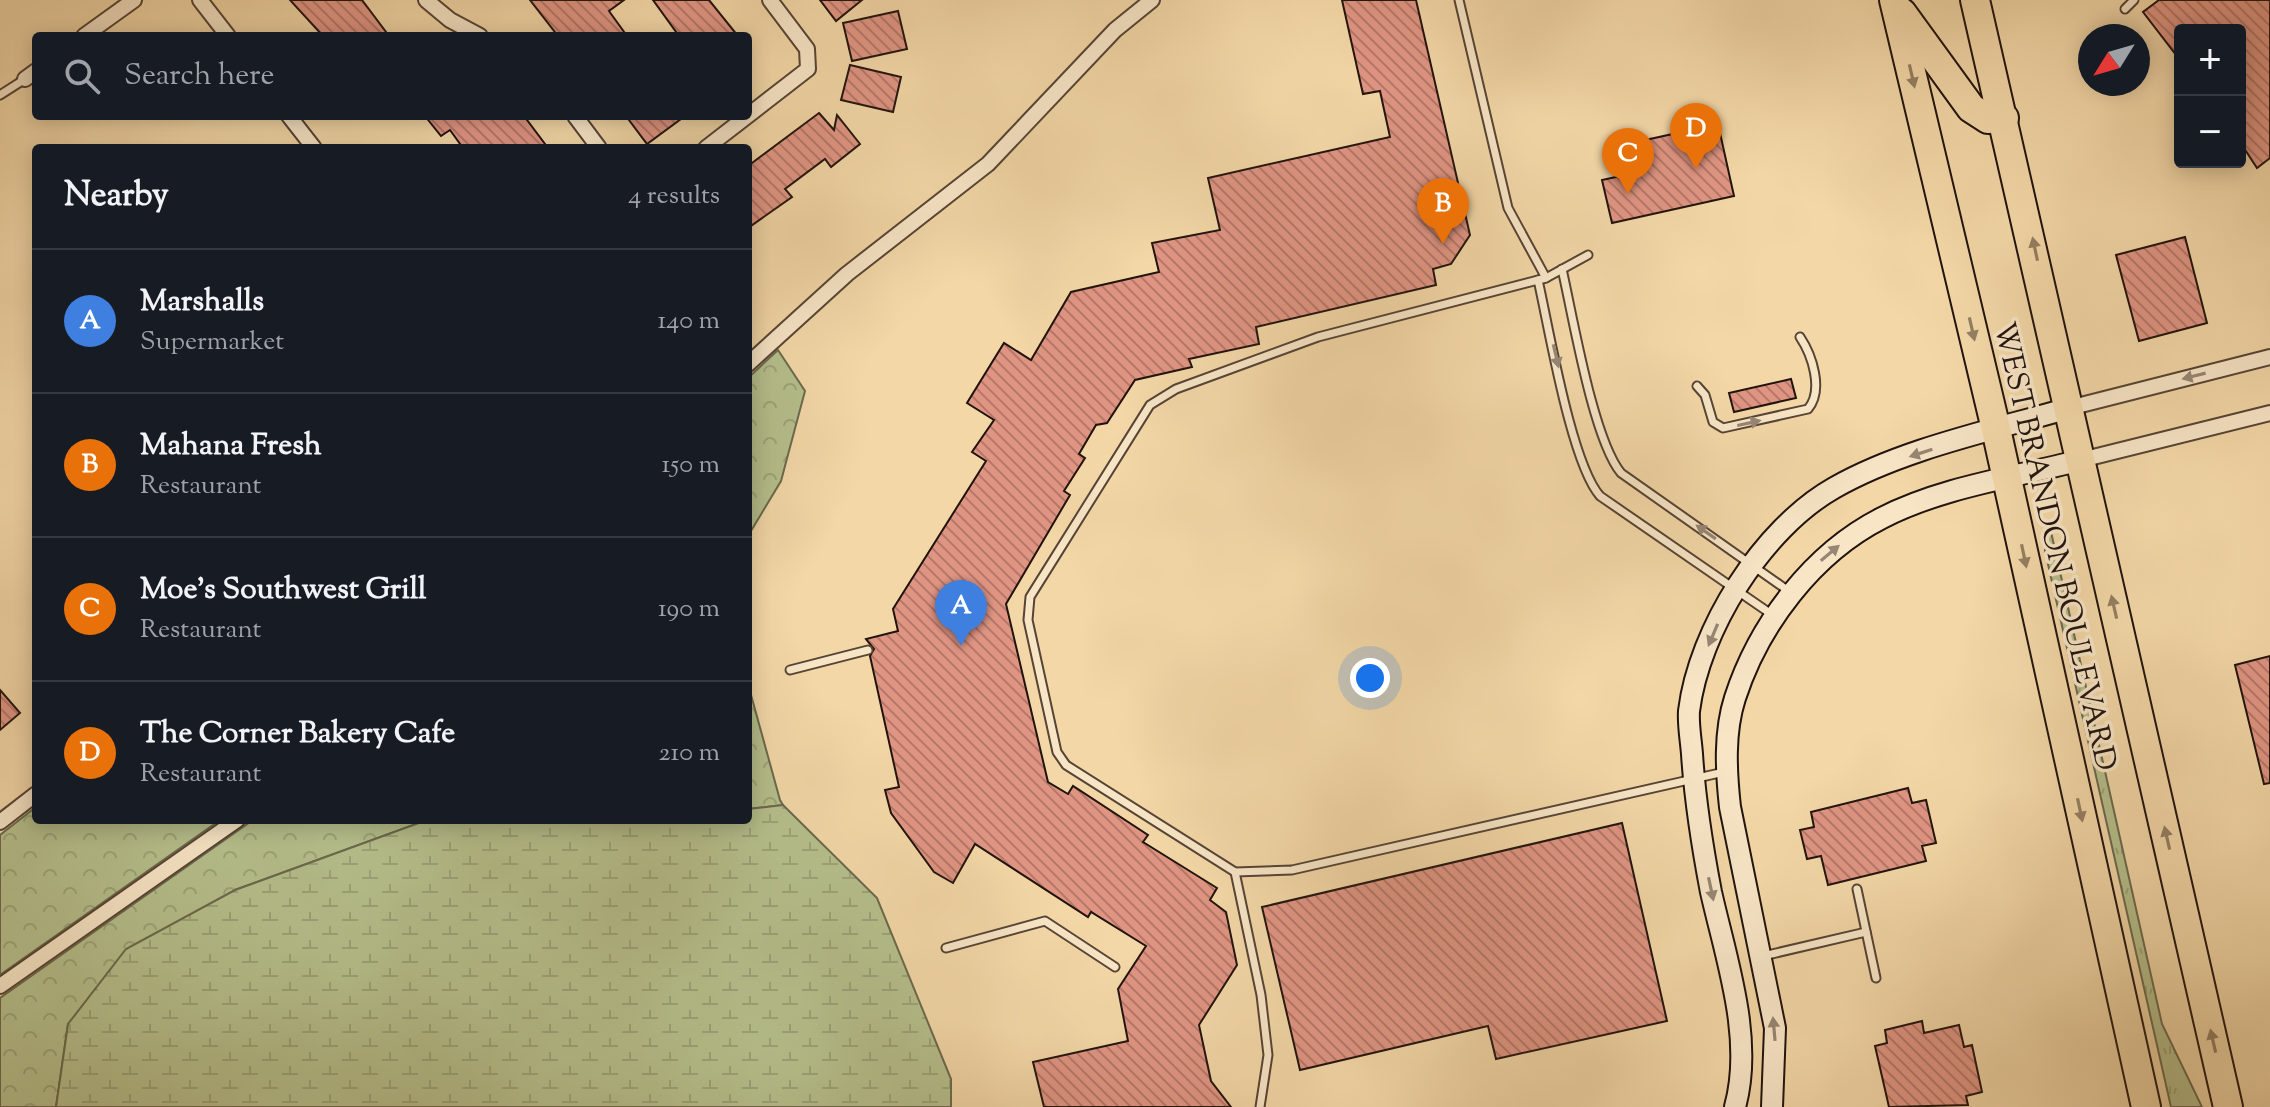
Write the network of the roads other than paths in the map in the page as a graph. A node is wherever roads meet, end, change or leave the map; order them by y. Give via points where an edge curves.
1 (134, 0) edge
2 (200, 0) edge
3 (426, 0) edge
4 (770, 0) edge
5 (1152, 0) edge
6 (1459, 0) edge
7 (1975, 0) edge
8 (2134, 0) edge
9 (1894, 1) edge
10 (2125, 9) dead end
11 (90, 32) edge
12 (225, 32) edge
13 (472, 32) edge
14 (30, 75) edge
15 (0, 95) edge
16 (752, 112) edge
17 (2004, 118) junction
18 (292, 120) edge
19 (578, 120) edge
20 (742, 120) edge
21 (311, 144) edge
22 (596, 144) edge
23 (711, 144) edge
24 (1588, 255) dead end
25 (1562, 269) junction
26 (1542, 279) junction
27 (1800, 337) dead end
28 (2270, 357) edge
29 (752, 360) edge
30 (1697, 386) dead end
31 (2069, 408) junction
32 (2270, 413) edge
33 (1996, 429) junction
34 (2081, 460) junction
35 (2007, 480) junction
36 (1752, 565) junction
37 (1735, 589) junction
38 (1792, 594) junction
39 (1775, 617) junction
40 (868, 650) dead end
41 (790, 670) dead end
42 (1726, 772) junction
43 (1693, 778) junction
44 (32, 797) edge
45 (0, 822) edge
46 (231, 824) edge
47 (1235, 872) junction
48 (1857, 889) dead end
49 (1866, 932) junction
50 (946, 948) dead end
51 (1762, 956) junction
52 (1727, 964) junction
53 (1115, 967) dead end
54 (1876, 978) dead end
55 (0, 986) edge
56 (2135, 1056) junction
57 (1260, 1107) edge
58 (1735, 1107) edge
59 (1772, 1107) edge
60 (2140, 1107) edge
61 (2146, 1107) edge
62 (2228, 1107) edge

1 - 11 street
2 - 12 street
3 - 13 street
4 - 16 street via 807,49 808,69
5 - 29 street via 1115,30 988,164 847,274
6 - 26 lane via 1508,208
7 - 17 highway, WEST BRANDON BOULEVARD
8 - 10 lane
9 - 17 highway via 1971,108 1988,119
9 -> 33 highway, WEST BRANDON BOULEVARD
14 - 15 lane
31 -> 17 highway, WEST BRANDON BOULEVARD
18 - 21 street
19 - 22 street
20 - 23 street
24 - 25 lane
25 - 26 lane
36 -> 25 lane via 1621,473 1613,462
26 -> 37 lane via 1591,486
26 - 47 lane via 1318,337 1157,399 1030,597 1028,620 1057,752 1066,765
30 -> 27 lane via 1713,422 1723,428 1808,409 1816,388 1808,349
28 -> 31 street
31 - 33 street
31 - 34 highway, WEST BRANDON BOULEVARD
32 - 34 street
33 - 35 highway, WEST BRANDON BOULEVARD
33 -> 36 street via 1869,470 1831,489 1797,516
34 - 35 street
62 -> 34 highway, WEST BRANDON BOULEVARD
38 -> 35 street via 1824,557 1882,517
35 -> 56 highway, WEST BRANDON BOULEVARD
36 - 37 street
36 - 38 lane
37 - 39 lane
37 -> 43 street via 1697,675 1689,713
38 - 39 street
39 - 42 street via 1734,699
40 - 41 lane
42 - 43 lane
42 - 51 street
43 - 47 lane via 1292,870
43 -> 52 street via 1696,818
44 - 45 street
46 - 55 street
47 - 57 lane via 1268,1055
48 - 49 lane
49 - 51 lane
49 - 54 lane
50 - 53 lane via 1045,921
51 - 52 street
59 -> 51 street via 1775,1028
52 - 58 street via 1741,1059
56 - 60 highway
56 - 61 highway, WEST BRANDON BOULEVARD

